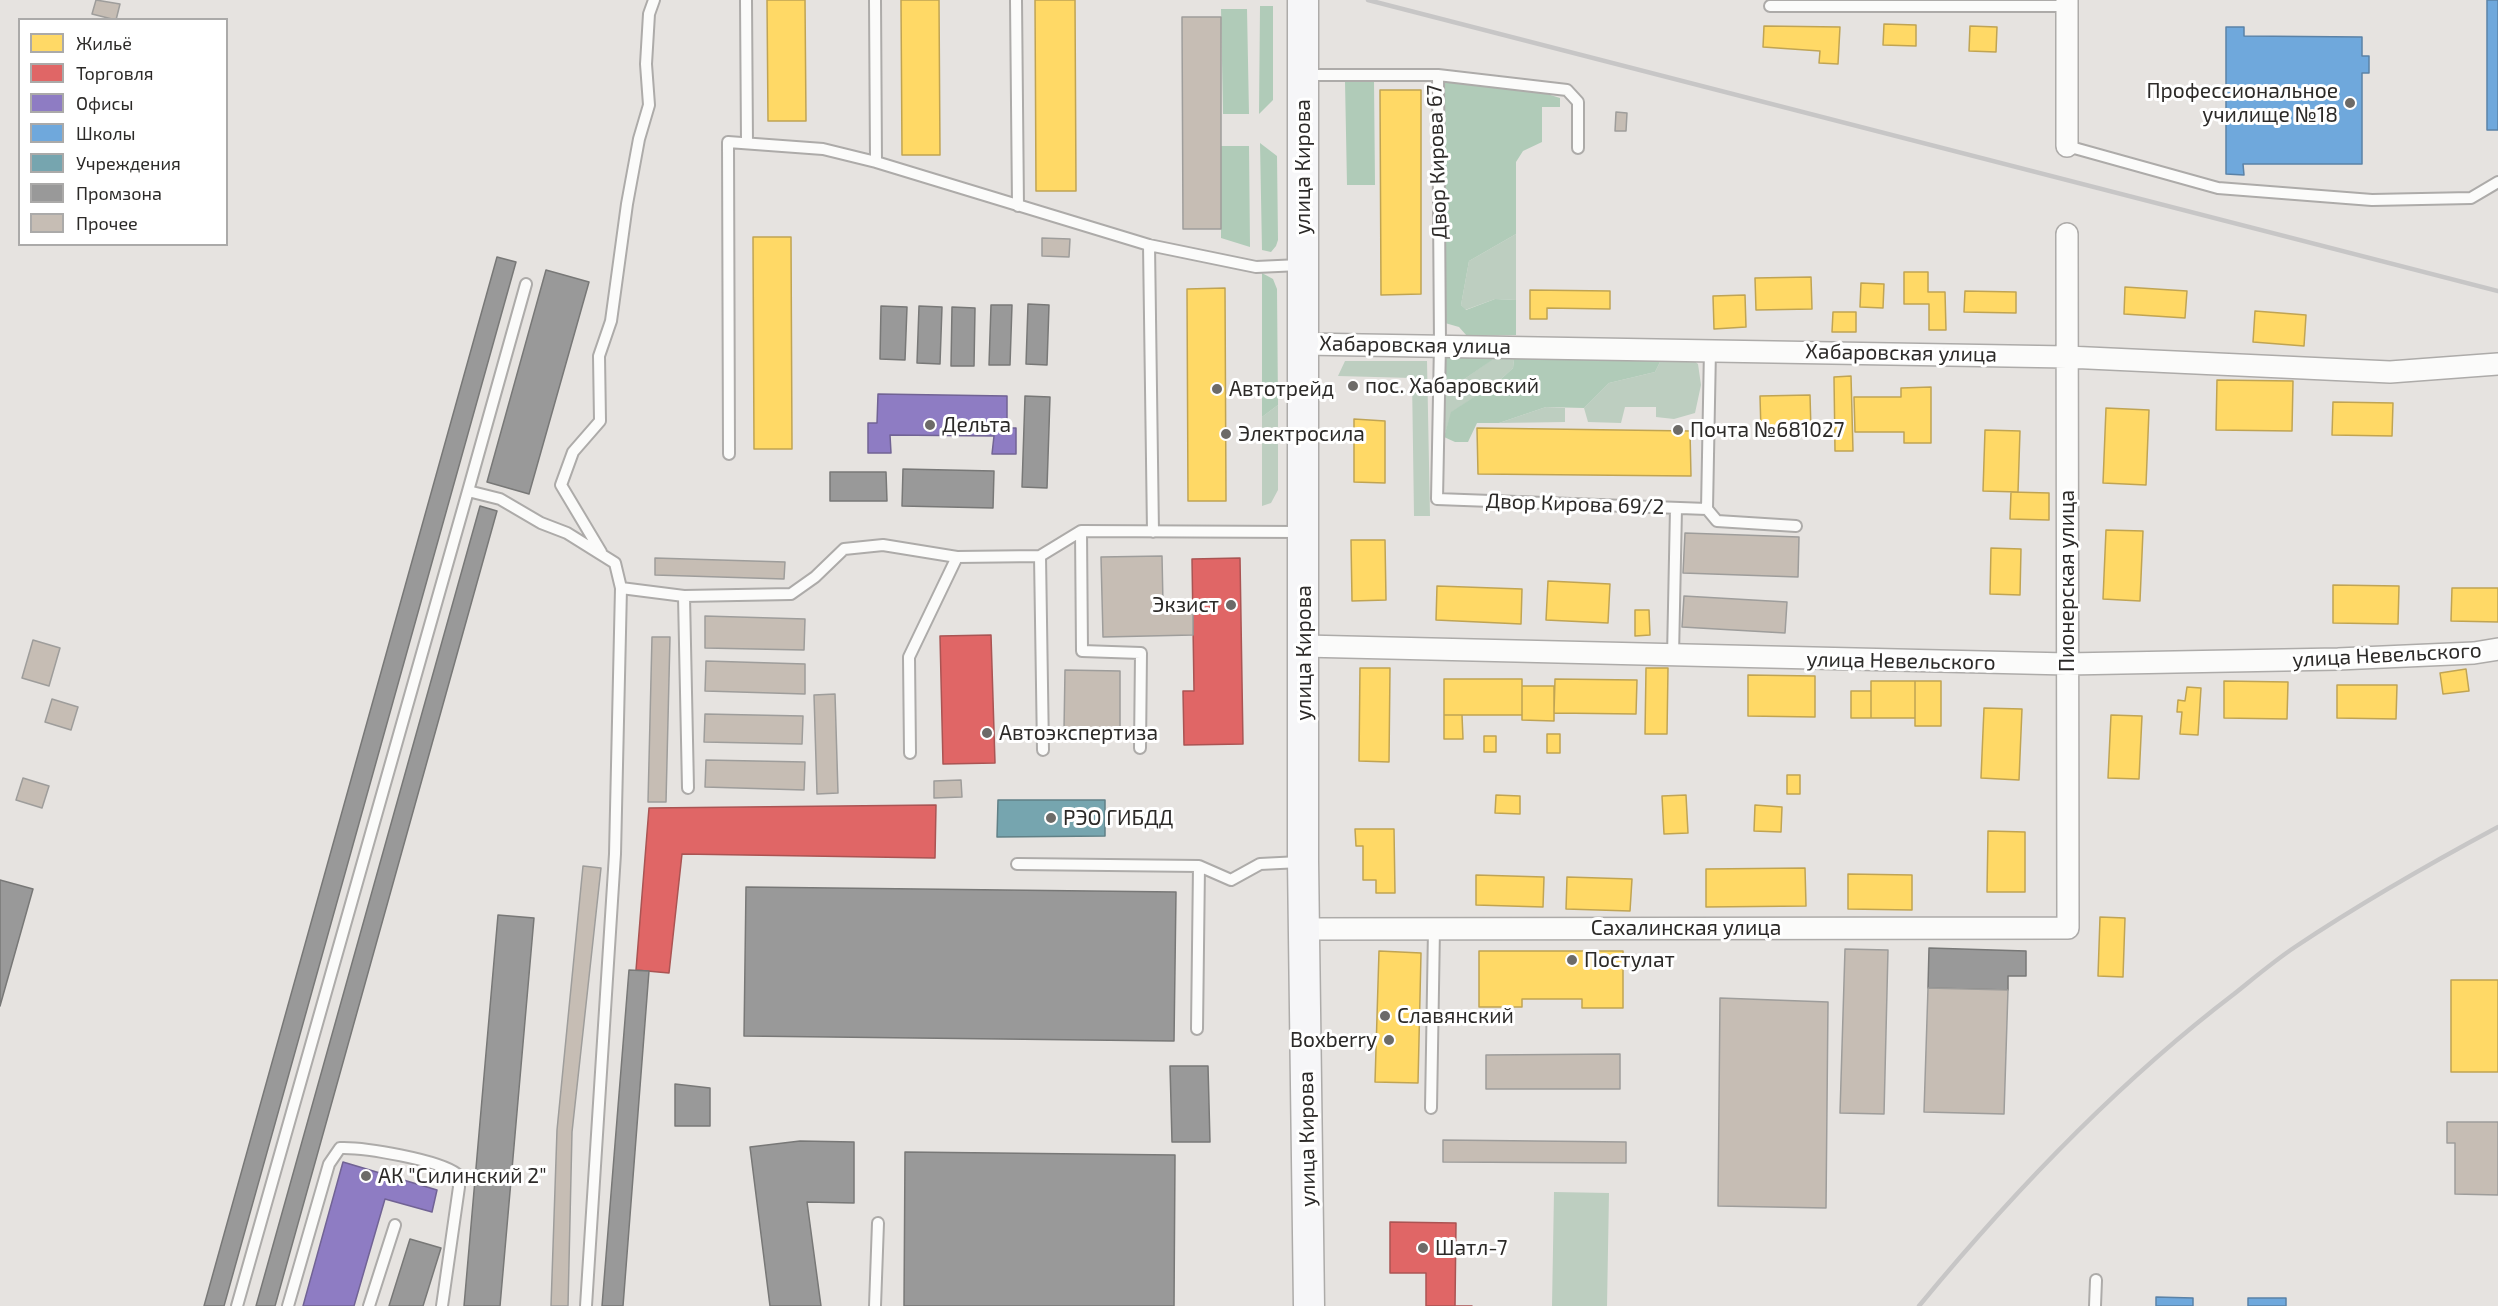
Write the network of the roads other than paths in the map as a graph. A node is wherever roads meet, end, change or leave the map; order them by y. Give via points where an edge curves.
1 (654, 0) edge
2 (746, 0) edge
3 (875, 0) edge
4 (1016, 0) edge
5 (1303, 0) edge
6 (2067, 3) edge
7 (1770, 6) dead end
8 (1303, 75) junction
9 (1438, 75) junction
10 (747, 143) junction
11 (2067, 146) joint
12 (1578, 148) dead end
13 (876, 162) junction
14 (2498, 182) edge
15 (1018, 206) junction
16 (2067, 234) dead end
17 (1149, 245) junction
18 (1303, 265) junction
19 (526, 284) dead end
20 (1304, 344) junction
21 (1440, 344) junction
22 (1710, 349) junction
23 (2067, 357) junction
24 (2498, 364) edge
25 (729, 454) dead end
26 (468, 491) junction
27 (1676, 508) junction
28 (1707, 509) junction
29 (1796, 526) dead end
30 (1081, 531) junction
31 (1153, 532) junction
32 (1303, 532) junction
33 (602, 554) junction
34 (1040, 556) junction
35 (957, 557) junction
36 (621, 588) junction
37 (684, 596) junction
38 (1304, 646) junction
39 (2498, 649) edge
40 (1673, 656) junction
41 (2067, 664) junction
42 (1140, 748) dead end
43 (1043, 750) dead end
44 (910, 753) dead end
45 (688, 788) dead end
46 (1303, 861) junction
47 (1017, 864) dead end
48 (1198, 866) junction
49 (2068, 928) joint
50 (1305, 929) junction
51 (1434, 929) junction
52 (1197, 1029) dead end
53 (1431, 1108) dead end
54 (878, 1223) dead end
55 (395, 1225) dead end
56 (2096, 1280) dead end
57 (237, 1306) edge
58 (288, 1306) edge
59 (369, 1306) edge
60 (442, 1306) edge
61 (586, 1306) edge
62 (875, 1306) edge
63 (1308, 1306) edge
64 (2096, 1306) edge

1 - 33 lane via 649,14 646,64 649,105 627,204 611,321 599,356 600,421 573,452 561,485
2 - 10 lane
3 - 13 lane
4 - 15 lane
5 - 8 main road, улица Кирова
6 - 7 lane
6 - 11 street
8 - 9 lane, Двор Кирова 67
8 - 18 main road, улица Кирова
9 - 12 lane via 1567,90 1578,102
9 - 21 lane, Двор Кирова 67
10 - 13 lane via 823,149
10 - 25 lane via 728,142
11 - 14 lane via 2218,188 2372,200 2471,198
13 - 15 lane
15 - 17 lane
16 - 23 street, Пионерская улица
17 - 18 lane via 1256,267
17 - 31 lane
18 - 20 main road, улица Кирова
19 - 26 lane
20 - 21 street, Хабаровская улица
20 - 32 main road, улица Кирова
21 - 22 street, Хабаровская улица
21 - 27 lane, Двор Кирова 69/2 via 1437,499
22 - 23 street, Хабаровская улица
22 - 28 lane
23 - 24 street, Хабаровская улица via 2390,372
23 - 41 street, Пионерская улица
26 - 33 lane via 500,499
26 - 57 lane
27 - 28 lane, Двор Кирова 69/2
27 - 40 lane
28 - 29 lane via 1717,520
30 - 31 lane
30 - 34 lane
30 - 42 lane via 1082,651 1141,653
31 - 32 lane
32 - 38 main road, улица Кирова
33 - 36 lane via 615,562
34 - 35 lane
34 - 43 lane
35 - 37 lane via 883,545 844,549 791,594
35 - 44 lane via 909,657
36 - 37 lane
36 - 61 lane via 615,854
37 - 45 lane
38 - 40 street, улица Невельского
38 - 46 main road, улица Кирова
39 - 41 street, улица Невельского via 2338,659
40 - 41 street, улица Невельского
41 - 49 street, Пионерская улица
46 - 48 lane via 1260,864 1231,880
46 - 50 main road, улица Кирова
47 - 48 lane
48 - 52 lane
49 - 51 street, Сахалинская улица
50 - 51 street, Сахалинская улица
50 - 63 main road, улица Кирова
51 - 53 lane
54 - 62 lane
55 - 59 lane
56 - 64 lane
58 - 60 lane via 329,1164 340,1148 359,1147 458,1174

